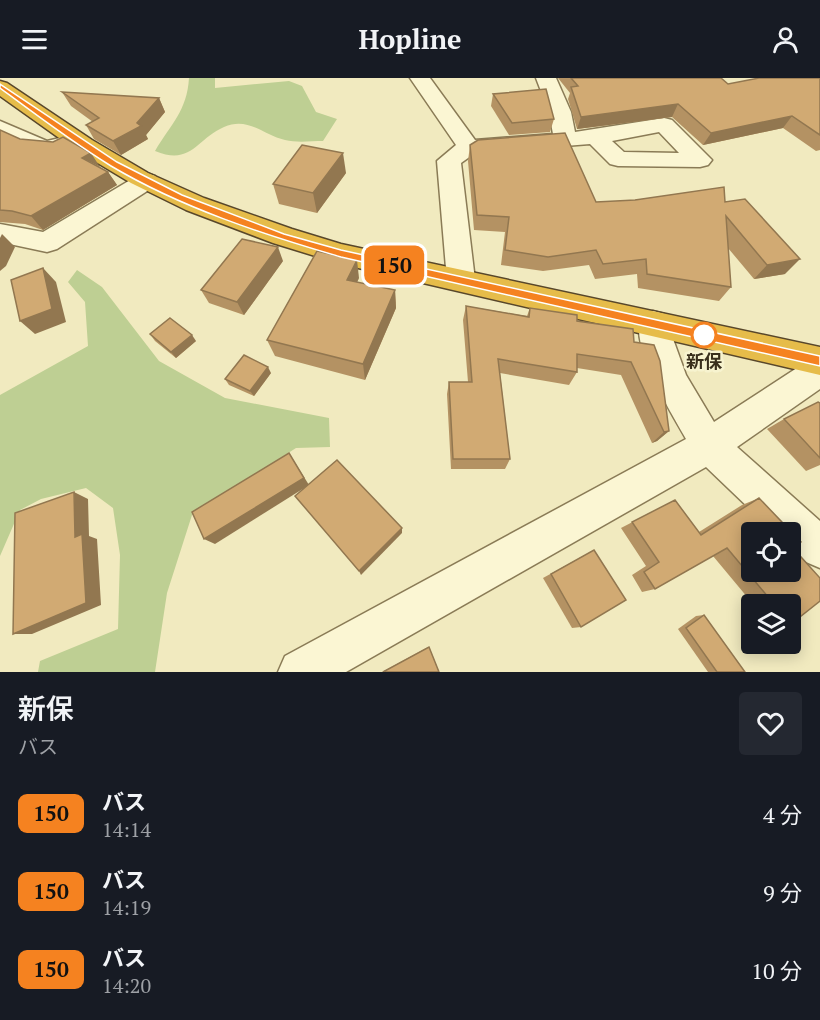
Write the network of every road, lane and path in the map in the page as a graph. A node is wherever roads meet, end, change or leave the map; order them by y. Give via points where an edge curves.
1 (420, 78) edge
2 (546, 78) edge
3 (0, 87) edge
4 (0, 128) edge
5 (595, 136) dead end
6 (73, 139) junction
7 (565, 139) junction
8 (469, 147) junction
9 (146, 181) junction
10 (0, 232) edge
11 (461, 280) junction
12 (653, 323) junction
13 (820, 361) edge
14 (820, 367) edge
15 (709, 446) junction
16 (820, 548) edge
17 (301, 672) edge

1 - 8 street
2 - 7 street via 560,112
3 - 6 highway
4 - 6 street via 45,150
5 - 7 street
6 - 9 highway
7 - 8 street
8 - 11 street via 449,161
9 - 10 street via 47,242
9 - 11 highway via 281,236 341,254
11 - 12 highway
12 - 13 highway
12 - 15 street via 672,382
14 - 15 street
15 - 16 street
15 - 17 street

